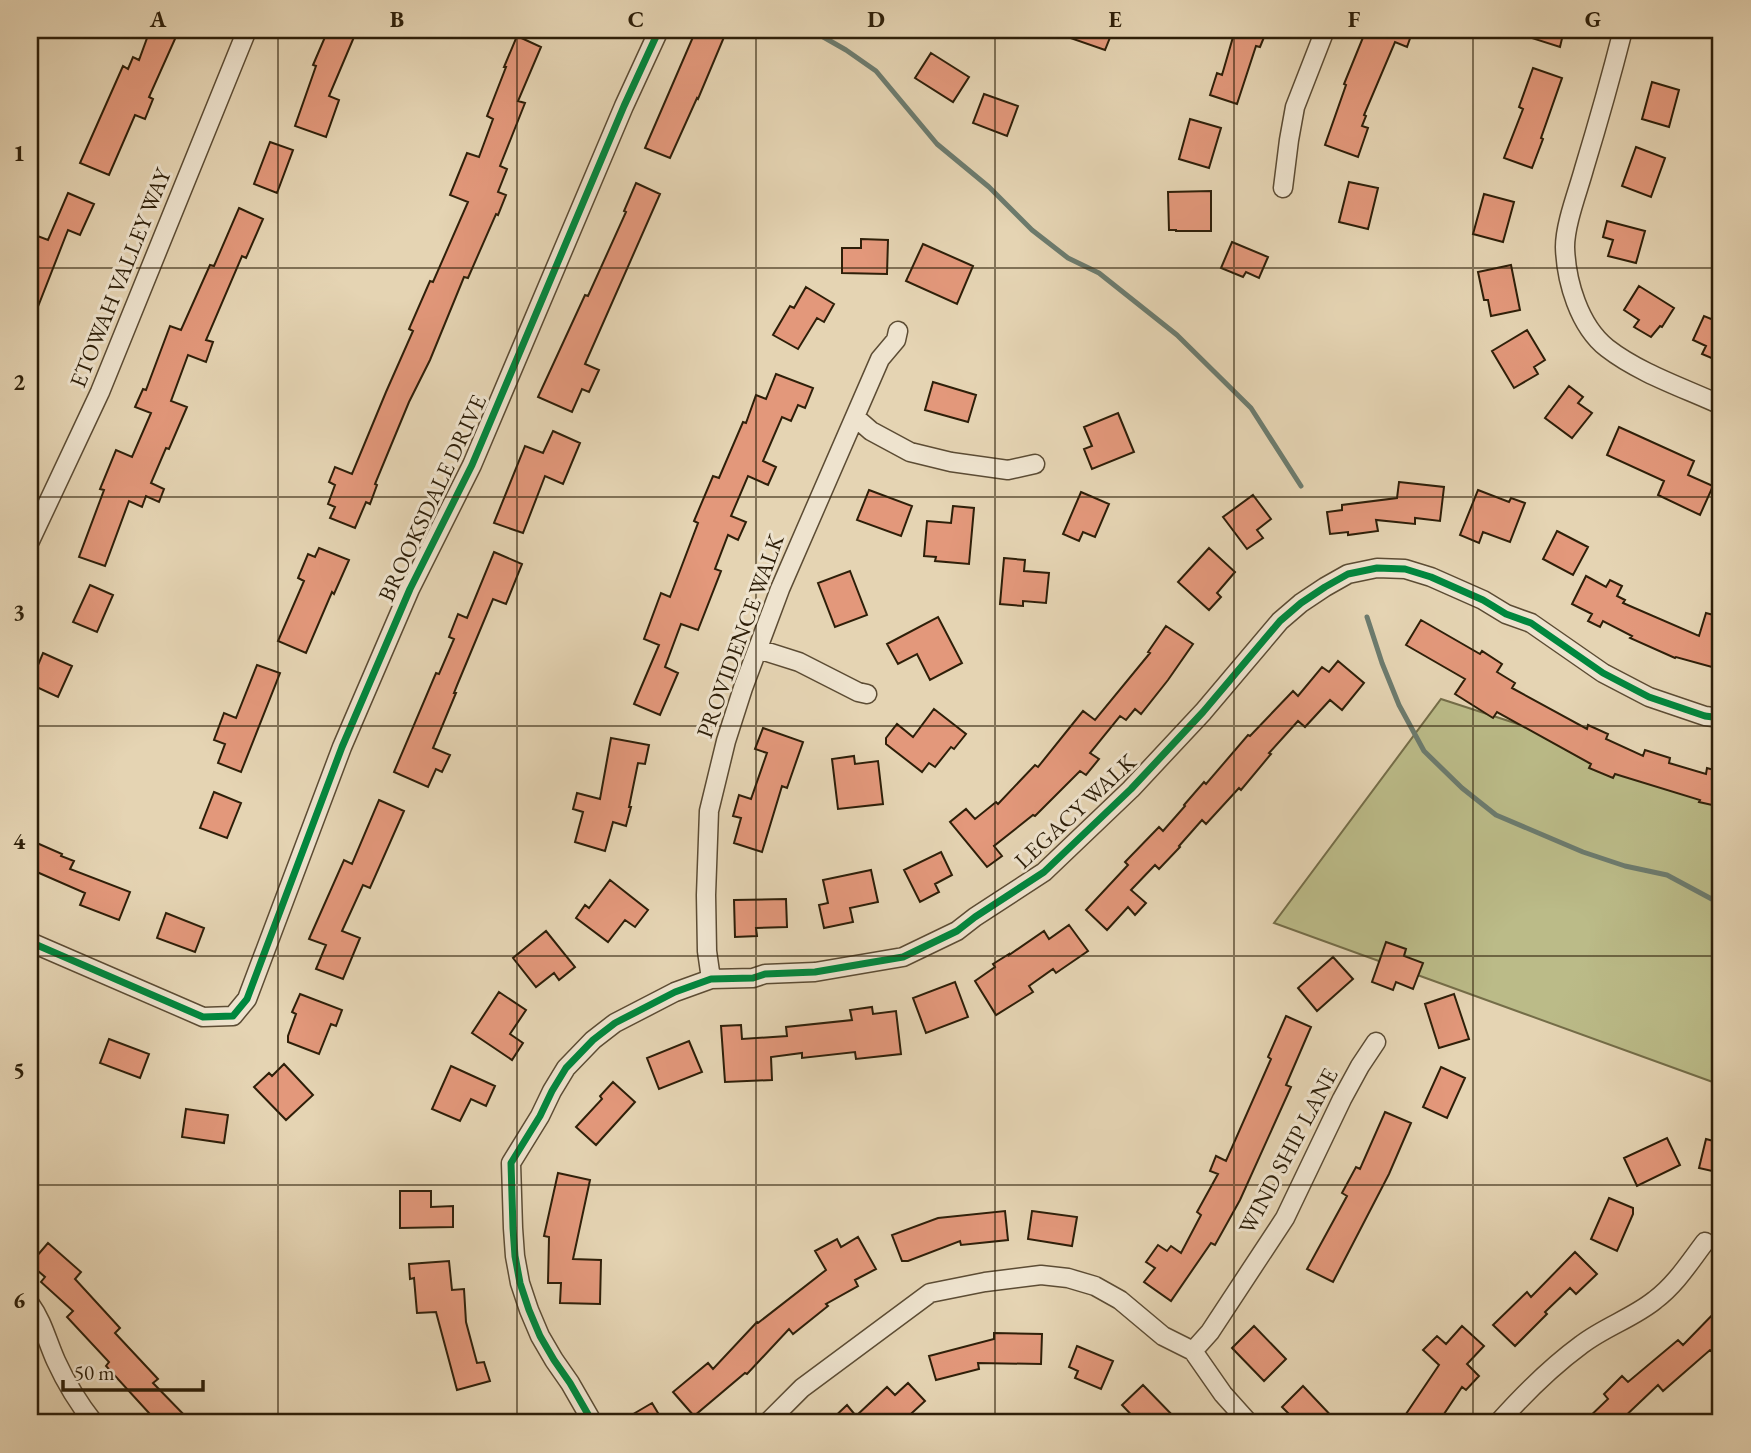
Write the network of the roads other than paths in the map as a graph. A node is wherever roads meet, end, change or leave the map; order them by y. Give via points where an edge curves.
1 (247, 30) edge
2 (659, 30) edge
3 (1325, 30) edge
4 (1623, 30) edge
5 (1283, 188) dead end
6 (898, 331) dead end
7 (1721, 405) edge
8 (855, 417) junction
9 (1035, 464) dead end
10 (30, 541) edge
11 (758, 649) junction
12 (867, 694) dead end
13 (1721, 718) edge
14 (30, 942) edge
15 (710, 979) junction
16 (1376, 1042) dead end
17 (1704, 1242) dead end
18 (30, 1304) edge
19 (1194, 1351) junction
20 (94, 1423) edge
21 (593, 1423) edge
22 (767, 1423) edge
23 (1249, 1423) edge
24 (1498, 1423) edge

1 - 10 street, ETOWAH VALLEY WAY via 100,392
2 - 14 street, BROOKSDALE DRIVE via 472,465 410,589 342,747 247,999 233,1016 203,1017
3 - 5 street via 1295,107
4 - 7 street via 1565,245 1577,305 1590,331 1605,347 1632,365
6 - 8 street, PROVIDENCE WALK via 880,359
8 - 9 street via 910,452 1009,470
8 - 11 street, PROVIDENCE WALK
11 - 12 street via 799,662
11 - 15 street, PROVIDENCE WALK via 726,741 709,811
13 - 15 street, LEGACY WALK via 1649,697 1603,673 1531,622 1457,587 1405,569 1354,573 1325,587 1280,621 1131,789 1044,872 957,931 903,957 815,972
15 - 21 street, LEGACY WALK via 615,1023 593,1040 566,1068 511,1163 520,1283 540,1336
16 - 19 street, WIND SHIP LANE via 1342,1099 1285,1218
17 - 24 street via 1675,1282 1654,1301 1560,1361
18 - 20 street via 68,1384
19 - 22 street via 1163,1336 1120,1300 1095,1286 1041,1275 985,1282 930,1293 802,1388
19 - 23 street

